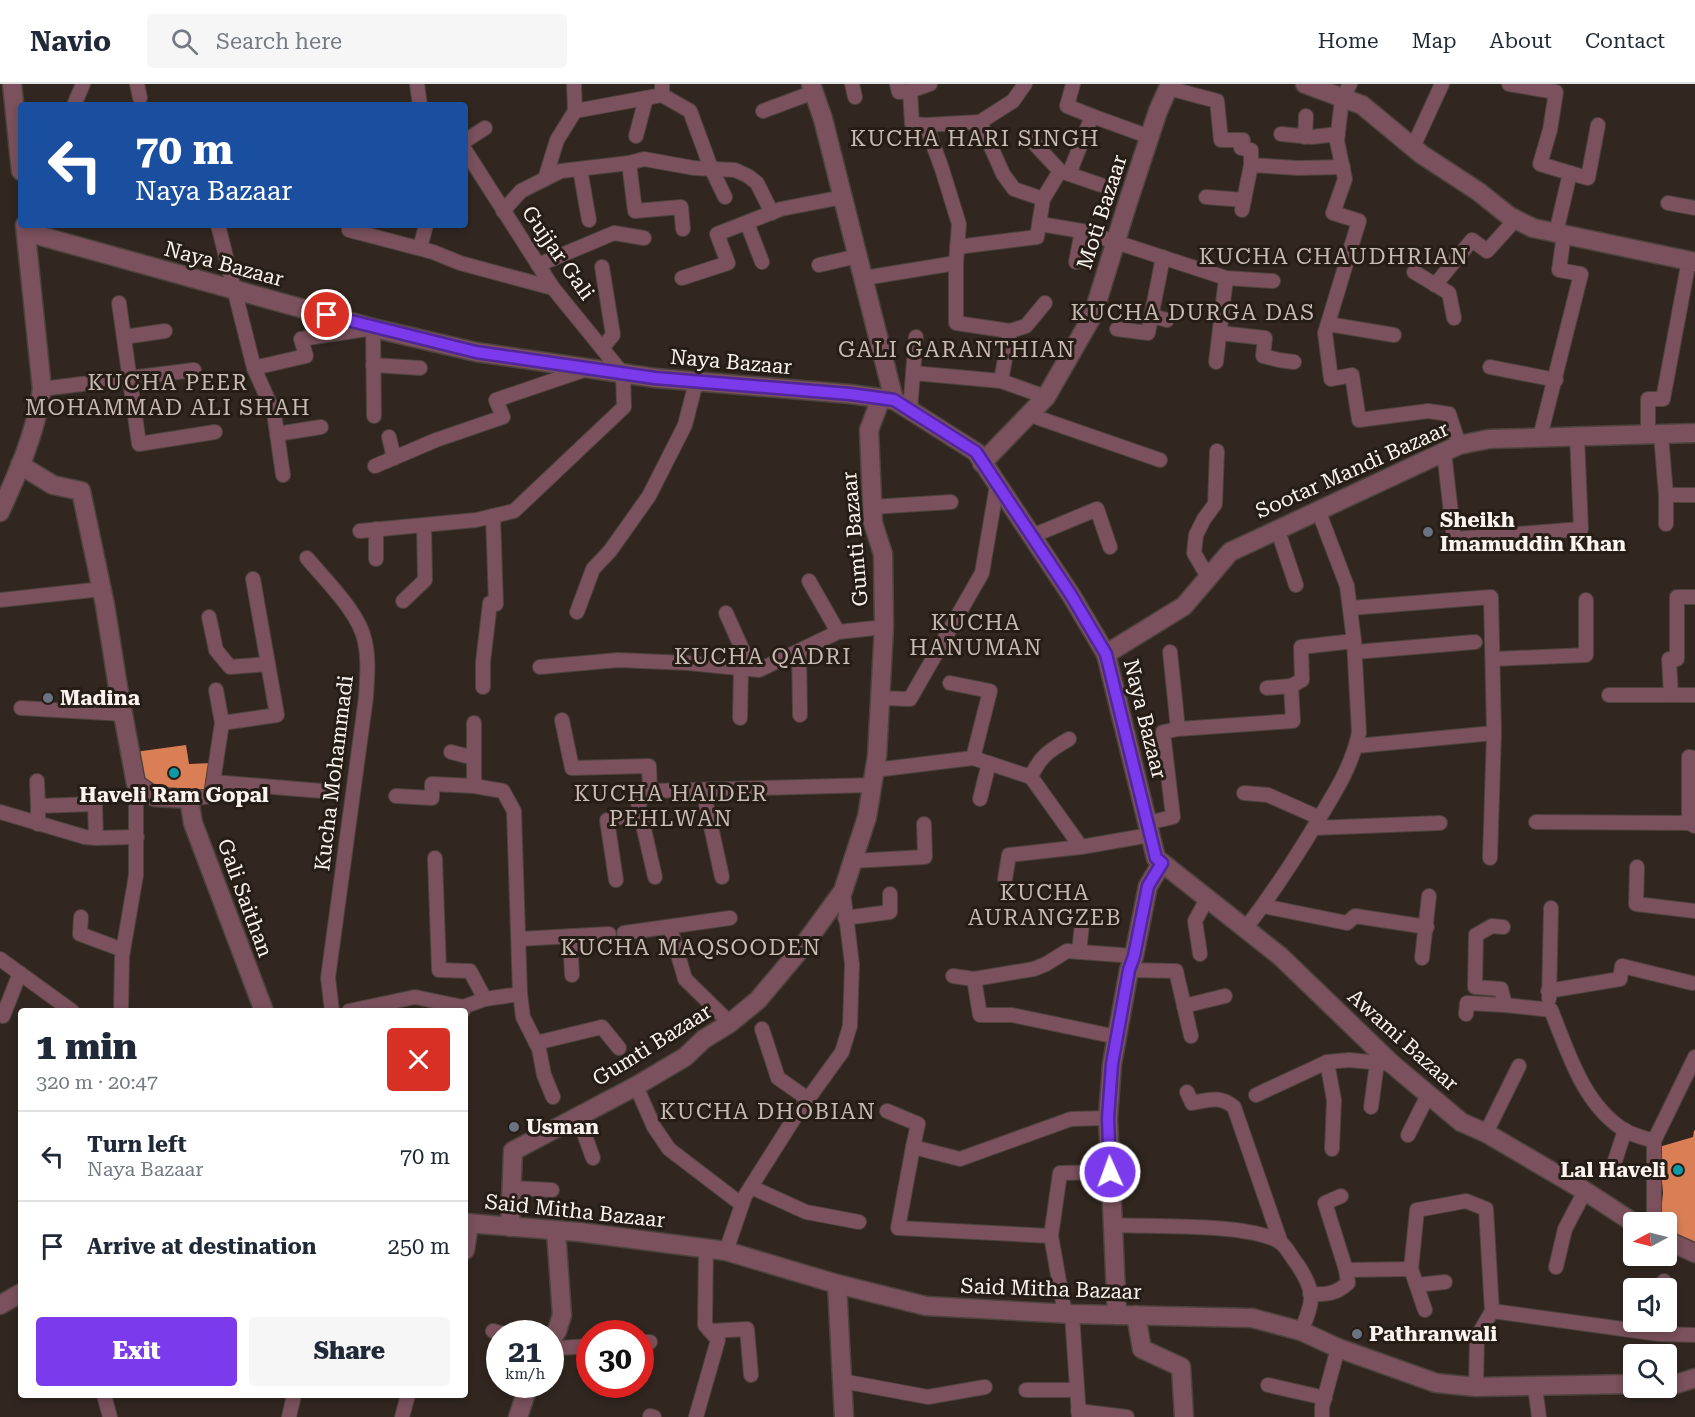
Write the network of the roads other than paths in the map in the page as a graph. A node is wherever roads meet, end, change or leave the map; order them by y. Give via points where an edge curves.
1 (12, 84) edge
2 (83, 84) edge
3 (137, 84) edge
4 (417, 84) edge
5 (574, 84) edge
6 (897, 84) edge
7 (930, 84) edge
8 (1025, 84) edge
9 (1072, 84) edge
10 (1305, 84) edge
11 (1442, 84) edge
12 (1509, 84) edge
13 (1169, 86) edge
14 (813, 88) edge
15 (662, 90) edge
16 (910, 91) junction
17 (1346, 91) edge
18 (140, 98) dead end
19 (646, 98) junction
20 (75, 102) edge
21 (420, 102) edge
22 (575, 111) junction
23 (763, 111) dead end
24 (1092, 116) junction
25 (1306, 116) dead end
26 (980, 122) junction
27 (926, 125) junction
28 (1598, 125) dead end
29 (485, 129) dead end
30 (1281, 134) dead end
31 (1338, 134) junction
32 (636, 136) dead end
33 (1305, 136) junction
34 (1150, 137) junction
35 (468, 139) edge
36 (1030, 140) dead end
37 (18, 142) edge
38 (1413, 147) junction
39 (468, 155) edge
40 (629, 163) junction
41 (1251, 165) junction
42 (1343, 167) junction
43 (711, 168) junction
44 (580, 169) junction
45 (1065, 173) junction
46 (1570, 173) junction
47 (545, 179) junction
48 (1101, 185) dead end
49 (725, 197) dead end
50 (843, 197) junction
51 (1206, 197) dead end
52 (1043, 199) junction
53 (1668, 203) dead end
54 (1695, 208) edge
55 (503, 211) junction
56 (772, 213) junction
57 (1515, 219) junction
58 (589, 220) dead end
59 (747, 223) junction
60 (1040, 224) junction
61 (219, 228) edge
62 (425, 228) edge
63 (26, 229) edge
64 (683, 229) dead end
65 (349, 230) dead end
66 (1082, 231) junction
67 (1560, 234) junction
68 (644, 238) dead end
69 (1116, 241) junction
70 (957, 247) junction
71 (420, 249) junction
72 (858, 256) junction
73 (1163, 257) junction
74 (1692, 261) edge
75 (762, 262) dead end
76 (1076, 262) dead end
77 (956, 263) junction
78 (538, 265) junction
79 (819, 265) dead end
80 (602, 267) dead end
81 (1414, 272) dead end
82 (682, 278) dead end
83 (864, 278) junction
84 (1227, 278) junction
85 (1273, 281) dead end
86 (1435, 285) junction
87 (553, 288) junction
88 (235, 290) junction
89 (119, 303) dead end
90 (1045, 303) dead end
91 (1152, 316) junction
92 (1454, 318) dead end
93 (1167, 320) dead end
94 (1328, 324) junction
95 (373, 328) junction
96 (1117, 329) dead end
97 (165, 331) dead end
98 (1010, 331) junction
99 (1220, 333) junction
100 (1394, 335) dead end
101 (916, 337) dead end
102 (124, 338) junction
103 (602, 348) junction
104 (1216, 362) dead end
105 (1294, 362) dead end
106 (373, 365) junction
107 (1490, 367) dead end
108 (254, 368) junction
109 (420, 368) dead end
110 (589, 369) junction
111 (194, 370) dead end
112 (913, 373) junction
113 (623, 374) junction
114 (129, 380) junction
115 (1556, 380) junction
116 (696, 381) junction
117 (1001, 381) junction
118 (42, 389) junction
119 (1046, 397) junction
120 (888, 399) junction
121 (910, 410) junction
122 (1027, 414) junction
123 (374, 416) dead end
124 (321, 427) dead end
125 (215, 432) dead end
126 (1695, 433) edge
127 (277, 434) junction
128 (1577, 436) junction
129 (1654, 436) junction
130 (389, 437) dead end
131 (1540, 437) junction
132 (1452, 449) junction
133 (1217, 451) dead end
134 (394, 458) junction
135 (1160, 460) dead end
136 (982, 463) junction
137 (375, 466) dead end
138 (12, 472) edge
139 (283, 475) dead end
140 (997, 485) junction
141 (1666, 495) junction
142 (1695, 495) edge
143 (951, 502) dead end
144 (872, 507) junction
145 (1318, 510) junction
146 (0, 512) edge
147 (493, 516) junction
148 (1666, 524) dead end
149 (424, 525) junction
150 (1277, 528) junction
151 (376, 530) junction
152 (360, 531) dead end
153 (1032, 536) junction
154 (1110, 547) dead end
155 (307, 558) dead end
156 (376, 559) dead end
157 (1208, 577) junction
158 (253, 579) dead end
159 (809, 582) dead end
160 (1296, 585) dead end
161 (102, 589) junction
162 (1695, 597) edge
163 (0, 600) edge
164 (1586, 600) dead end
165 (403, 601) dead end
166 (1350, 608) junction
167 (577, 612) dead end
168 (726, 614) dead end
169 (209, 617) dead end
170 (884, 627) junction
171 (838, 632) junction
172 (1475, 642) dead end
173 (1354, 647) junction
174 (799, 651) junction
175 (1170, 652) dead end
176 (1106, 654) junction
177 (1494, 659) junction
178 (268, 664) junction
179 (540, 667) dead end
180 (746, 668) junction
181 (950, 682) dead end
182 (1291, 686) junction
183 (483, 687) dead end
184 (1267, 688) dead end
185 (216, 690) dead end
186 (1671, 694) junction
187 (1609, 695) dead end
188 (1695, 695) edge
189 (880, 698) junction
190 (21, 708) dead end
191 (124, 714) junction
192 (800, 715) dead end
193 (740, 718) dead end
194 (562, 720) dead end
195 (222, 723) junction
196 (474, 723) dead end
197 (1178, 729) junction
198 (1494, 734) junction
199 (1069, 739) dead end
200 (1356, 746) junction
201 (451, 752) dead end
202 (474, 758) junction
203 (973, 758) junction
204 (1695, 759) edge
205 (989, 763) junction
206 (874, 777) junction
207 (1031, 777) junction
208 (37, 781) dead end
209 (213, 782) junction
210 (136, 784) junction
211 (474, 786) junction
212 (703, 790) junction
213 (322, 791) dead end
214 (651, 791) junction
215 (1244, 793) dead end
216 (396, 795) dead end
217 (189, 799) junction
218 (980, 799) dead end
219 (38, 806) junction
220 (0, 812) edge
221 (641, 813) junction
222 (1536, 822) dead end
223 (1317, 823) junction
224 (38, 824) junction
225 (924, 824) dead end
226 (1440, 824) dead end
227 (1692, 824) edge
228 (1149, 829) junction
229 (137, 837) junction
230 (96, 838) junction
231 (1081, 847) junction
232 (435, 858) dead end
233 (1490, 858) dead end
234 (852, 861) junction
235 (1162, 863) junction
236 (1638, 867) dead end
237 (722, 877) dead end
238 (655, 878) dead end
239 (1005, 879) dead end
240 (616, 880) dead end
241 (843, 891) junction
242 (890, 894) dead end
243 (1429, 896) dead end
244 (1207, 899) junction
245 (1263, 906) junction
246 (1551, 908) dead end
247 (1695, 911) edge
248 (81, 917) dead end
249 (730, 918) dead end
250 (845, 918) junction
251 (1082, 924) dead end
252 (670, 927) junction
253 (1426, 927) junction
254 (1503, 927) dead end
255 (1245, 929) junction
256 (624, 933) dead end
257 (609, 934) dead end
258 (570, 936) junction
259 (519, 939) junction
260 (123, 950) junction
261 (1079, 952) junction
262 (1200, 954) dead end
263 (1422, 958) dead end
264 (0, 959) edge
265 (1131, 963) junction
266 (20, 973) junction
267 (572, 975) dead end
268 (953, 976) dead end
269 (974, 979) junction
270 (1692, 983) dead end
271 (1548, 991) junction
272 (520, 994) junction
273 (1225, 996) dead end
274 (485, 999) junction
275 (1505, 1005) junction
276 (1184, 1006) junction
277 (68, 1008) edge
278 (121, 1008) edge
279 (263, 1008) edge
280 (332, 1008) edge
281 (363, 1008) edge
282 (459, 1008) edge
283 (465, 1008) edge
284 (1551, 1010) junction
285 (1466, 1014) dead end
286 (3, 1016) dead end
287 (730, 1023) junction
288 (762, 1029) dead end
289 (1191, 1036) dead end
290 (1117, 1037) junction
291 (536, 1043) junction
292 (619, 1048) dead end
293 (1695, 1057) edge
294 (1327, 1062) junction
295 (1385, 1063) junction
296 (1519, 1066) dead end
297 (636, 1086) junction
298 (1187, 1092) dead end
299 (1256, 1095) dead end
300 (1428, 1095) junction
301 (553, 1098) dead end
302 (808, 1099) junction
303 (1371, 1107) dead end
304 (887, 1111) dead end
305 (578, 1117) junction
306 (1108, 1118) junction
307 (1625, 1131) junction
308 (1486, 1133) junction
309 (1408, 1135) dead end
310 (1654, 1142) junction
311 (914, 1147) junction
312 (1332, 1149) dead end
313 (592, 1158) dead end
314 (1614, 1164) dead end
315 (1110, 1172) junction
316 (751, 1187) junction
317 (512, 1188) junction
318 (552, 1190) dead end
319 (1585, 1191) junction
320 (1341, 1196) dead end
321 (741, 1204) junction
322 (1654, 1212) edge
323 (1623, 1216) edge
324 (859, 1222) dead end
325 (468, 1223) edge
326 (1113, 1226) junction
327 (510, 1227) junction
328 (556, 1231) junction
329 (1051, 1236) junction
330 (1281, 1243) junction
331 (1677, 1245) edge
332 (705, 1248) junction
333 (726, 1251) junction
334 (1695, 1253) edge
335 (1556, 1267) dead end
336 (1411, 1269) junction
337 (1346, 1270) junction
338 (1445, 1282) dead end
339 (837, 1284) junction
340 (1417, 1285) junction
341 (1310, 1294) junction
342 (18, 1295) edge
343 (0, 1305) edge
344 (1425, 1310) dead end
345 (1492, 1311) junction
346 (1069, 1314) junction
347 (1118, 1315) junction
348 (1136, 1315) junction
349 (560, 1320) edge
350 (1623, 1324) edge
351 (710, 1330) junction
352 (1301, 1331) junction
353 (1677, 1331) edge
354 (1695, 1335) edge
355 (1338, 1348) junction
356 (751, 1375) dead end
357 (1695, 1378) edge
358 (842, 1381) junction
359 (1623, 1384) edge
360 (1677, 1384) edge
361 (1268, 1385) dead end
362 (985, 1387) dead end
363 (1536, 1387) junction
364 (1476, 1388) junction
365 (1026, 1390) dead end
366 (1077, 1390) junction
367 (106, 1398) edge
368 (293, 1398) edge
369 (407, 1398) edge
370 (524, 1398) edge
371 (1324, 1398) junction
372 (1079, 1414) edge
373 (110, 1417) edge
374 (289, 1417) edge
375 (402, 1417) edge
376 (518, 1417) edge
377 (696, 1417) edge
378 (844, 1417) edge
379 (1126, 1417) edge
380 (1184, 1417) edge
381 (1322, 1417) edge
382 (1539, 1417) edge

1 - 37 street
2 - 20 lane
3 - 18 lane
4 - 21 lane
5 - 22 lane
6 - 16 lane via 899,92
7 - 16 lane
8 - 26 lane via 1013,101
9 - 24 lane via 1067,106
10 - 17 street
11 - 38 lane
12 - 46 lane via 1556,92 1540,164
13 - 34 street, Moti Bazaar
13 - 41 lane via 1217,101 1221,140 1243,140 1242,148 1251,150
14 - 23 lane
14 - 50 street
15 - 19 lane
15 - 43 lane via 690,111
16 - 27 lane via 912,124
17 - 31 lane
17 - 38 street
19 - 22 lane
19 - 32 lane
22 - 47 lane via 556,140
24 - 34 lane
24 - 45 lane
25 - 33 lane
26 - 27 lane
26 - 52 lane via 1003,174 1014,189
27 - 70 lane via 959,224
28 - 46 lane via 1588,178
29 - 35 lane
30 - 33 lane
31 - 33 lane
31 - 42 lane
34 - 69 street, Moti Bazaar
36 - 45 lane
38 - 57 street
39 - 55 lane, Gujjar Gali
40 - 43 lane via 644,159
40 - 44 lane
40 - 64 lane via 635,211 681,207
41 - 42 lane
41 - 51 lane via 1243,205
42 - 94 lane via 1345,179 1333,213 1359,221
43 - 49 lane
43 - 56 lane via 735,170 748,176 757,183
44 - 47 lane via 561,171
44 - 58 lane
45 - 48 lane
45 - 52 lane
46 - 67 lane
47 - 55 lane via 521,191
50 - 56 lane
50 - 72 street
52 - 60 lane
53 - 54 lane
55 - 78 lane, Gujjar Gali
56 - 59 lane
57 - 67 street
57 - 86 lane via 1487,251 1472,240
59 - 75 lane
59 - 82 lane via 717,234 728,263
60 - 66 lane
60 - 70 lane via 1037,237
61 - 88 lane
62 - 71 lane
63 - 88 street, Naya Bazaar
63 - 118 street
65 - 71 lane
66 - 69 lane
66 - 76 lane
67 - 74 street
67 - 115 lane via 1559,270 1581,274
68 - 78 lane via 614,233
69 - 73 lane
69 - 119 street, Moti Bazaar via 1093,315
70 - 77 lane
71 - 87 lane
72 - 79 lane
72 - 83 street
73 - 84 lane
73 - 91 lane
74 - 129 lane via 1664,399 1648,399
77 - 83 lane
77 - 98 lane via 956,323
78 - 87 lane, Gujjar Gali
80 - 103 lane via 614,335
81 - 86 lane
83 - 120 street
84 - 85 lane
84 - 99 lane
86 - 92 lane via 1449,293
87 - 103 lane, Gujjar Gali
88 - 95 street, Naya Bazaar
88 - 108 lane
89 - 102 lane
90 - 98 lane via 1026,326
91 - 93 lane
91 - 96 lane via 1148,333
94 - 100 lane
94 - 132 lane via 1325,333 1331,379 1352,375 1359,420 1428,411 1449,414
95 - 106 lane
95 - 108 lane via 301,339 306,356
95 - 110 street, Naya Bazaar via 476,352
97 - 102 lane
98 - 117 lane
99 - 104 lane
99 - 105 lane via 1265,338 1263,356
101 - 112 lane
102 - 114 lane
103 - 113 lane, Gujjar Gali
106 - 109 lane
106 - 123 lane
107 - 115 lane
108 - 127 lane via 274,413
110 - 113 street, Naya Bazaar
110 - 134 lane via 496,400 503,417
111 - 114 lane
112 - 117 lane
112 - 121 lane
113 - 116 street, Naya Bazaar
113 - 147 lane via 624,407 514,511
114 - 118 lane
114 - 125 lane via 139,444
115 - 131 lane
116 - 120 street, Naya Bazaar
116 - 167 lane via 685,425 649,496 593,569
117 - 119 lane
118 - 138 street via 38,414
119 - 122 street, Moti Bazaar
120 - 121 street, Naya Bazaar
120 - 144 street, Gumti Bazaar via 869,430
121 - 136 street, Naya Bazaar via 976,452
122 - 135 lane
122 - 136 street, Moti Bazaar
124 - 127 lane
126 - 129 street, Sootar Mandi Bazaar
127 - 139 lane
128 - 129 street, Sootar Mandi Bazaar
128 - 131 street, Sootar Mandi Bazaar
128 - 132 lane via 1581,528 1454,539
129 - 141 lane
130 - 134 lane
131 - 132 street, Sootar Mandi Bazaar via 1489,439
132 - 145 street, Sootar Mandi Bazaar
133 - 157 lane via 1215,504 1196,535 1194,554
134 - 137 lane
136 - 140 street, Naya Bazaar
138 - 146 street
138 - 161 street via 81,491
140 - 153 street, Naya Bazaar
140 - 189 lane via 982,573 910,699
141 - 142 lane
141 - 148 lane
143 - 144 lane
144 - 170 street, Gumti Bazaar via 883,554
145 - 150 street, Sootar Mandi Bazaar
145 - 166 lane via 1347,585
147 - 149 lane
147 - 183 lane via 496,604 490,603
149 - 151 lane
149 - 165 lane via 425,580
150 - 157 street, Sootar Mandi Bazaar via 1230,552
150 - 160 lane
151 - 152 lane
151 - 156 lane
153 - 154 lane via 1097,509
153 - 176 street, Naya Bazaar
155 - 280 lane, Kucha Mohammadi via 357,622 365,639 368,666 328,978
157 - 176 street, Sootar Mandi Bazaar via 1184,606
158 - 178 lane
159 - 171 lane
161 - 163 lane
161 - 191 street
162 - 186 lane via 1677,597 1677,659 1669,659
164 - 177 lane via 1586,655
166 - 173 lane
166 - 177 lane via 1491,597
168 - 180 lane
169 - 178 lane via 216,650 230,667
170 - 171 lane
170 - 189 street, Gumti Bazaar
171 - 174 lane
172 - 173 lane
173 - 182 lane via 1301,647 1302,680
173 - 200 lane via 1359,733
174 - 180 lane via 759,670
174 - 192 lane
175 - 197 lane
176 - 228 street, Naya Bazaar
177 - 198 lane
178 - 195 lane via 277,715
179 - 180 lane via 618,660
180 - 193 lane
181 - 203 lane via 990,691
182 - 184 lane
182 - 197 lane via 1293,721
185 - 195 lane
186 - 187 lane
186 - 188 lane
189 - 206 street, Gumti Bazaar
190 - 191 lane
191 - 210 street
194 - 214 lane via 572,768 649,766
195 - 209 lane
196 - 202 lane
197 - 228 lane via 1163,732 1173,817
198 - 200 lane
198 - 233 lane
199 - 207 lane via 1050,749
200 - 223 lane via 1340,786
201 - 202 lane
202 - 211 lane
203 - 205 lane
203 - 206 lane
204 - 227 lane via 1689,758
205 - 207 lane
205 - 218 lane
206 - 212 lane
206 - 234 street, Gumti Bazaar via 867,817
207 - 231 lane
208 - 219 lane
209 - 213 lane
209 - 217 lane via 211,796
210 - 217 street via 155,797
210 - 229 lane
211 - 216 lane via 432,784 432,798
211 - 259 lane via 502,791 513,811
212 - 214 lane
212 - 237 lane
214 - 221 lane via 638,802
215 - 223 lane via 1268,795
217 - 279 street, Gali Saithan via 193,823
219 - 224 lane
219 - 230 lane via 95,804
220 - 224 lane
221 - 238 lane
221 - 240 lane via 607,820
222 - 227 lane
223 - 226 lane
223 - 245 lane
224 - 230 lane
225 - 234 lane via 925,857
228 - 231 lane
228 - 235 street, Naya Bazaar via 1156,858
229 - 230 lane
229 - 260 lane via 136,875
231 - 239 lane via 1009,855
232 - 274 lane via 439,969 470,971
234 - 241 street, Gumti Bazaar
235 - 244 street, Awami Bazaar
235 - 265 street via 1148,886
236 - 247 lane via 1636,904
241 - 250 lane
241 - 287 street, Gumti Bazaar via 758,1000
242 - 250 lane via 890,912
243 - 253 lane
244 - 255 street, Awami Bazaar
244 - 262 lane via 1196,921
245 - 253 lane via 1347,923 1355,916
245 - 255 lane
246 - 271 lane
248 - 260 lane via 80,934
249 - 252 lane
250 - 302 lane via 852,964 850,1026 842,1053
251 - 261 lane
252 - 256 lane
252 - 287 lane via 686,979
253 - 263 lane
254 - 275 lane via 1476,934 1475,987 1501,989
255 - 295 street, Awami Bazaar via 1280,956
257 - 258 lane
258 - 259 lane
258 - 267 lane
259 - 272 lane
260 - 278 lane
261 - 265 lane
261 - 269 lane via 1067,951 1034,969
264 - 266 lane
265 - 276 lane via 1176,971
265 - 290 street
266 - 277 lane
266 - 286 lane
268 - 269 lane
269 - 290 lane via 980,1016 1012,1015
270 - 271 lane via 1622,966 1620,979
271 - 284 lane
272 - 274 lane
272 - 291 lane via 523,1017
273 - 276 lane
274 - 283 lane
275 - 284 lane
275 - 285 lane via 1467,1003
276 - 289 lane
281 - 282 lane via 415,997
284 - 307 lane via 1587,1094
287 - 297 street, Gumti Bazaar via 685,1057
288 - 302 lane via 778,1077
290 - 306 street
291 - 292 lane via 602,1027
291 - 301 lane
293 - 310 lane
294 - 295 lane
294 - 299 lane
294 - 312 lane via 1334,1100
295 - 300 street, Awami Bazaar
295 - 303 lane
296 - 308 lane
297 - 305 street, Gumti Bazaar
297 - 321 lane via 669,1149
298 - 330 lane via 1192,1103 1226,1100 1234,1107
300 - 308 street, Awami Bazaar via 1461,1122
300 - 309 lane
302 - 316 lane
304 - 311 lane via 918,1124
305 - 313 lane
305 - 317 street, Gumti Bazaar via 513,1151
306 - 311 lane via 1071,1119 960,1159
306 - 315 street
307 - 310 lane
307 - 314 lane
308 - 319 street, Awami Bazaar
310 - 322 lane
311 - 329 lane via 898,1228
315 - 326 street
315 - 329 lane via 1060,1173
316 - 321 lane
316 - 324 lane via 806,1212
317 - 318 lane
317 - 327 street, Gumti Bazaar
319 - 323 street, Awami Bazaar
319 - 335 lane via 1565,1229
320 - 337 lane via 1325,1203
321 - 333 lane
325 - 327 street, Said Mitha Bazaar
326 - 330 lane via 1216,1228 1250,1232
326 - 347 street
327 - 328 street, Said Mitha Bazaar
328 - 332 street, Said Mitha Bazaar
328 - 349 street
329 - 346 lane
330 - 341 lane via 1309,1281
331 - 334 street
332 - 333 street, Said Mitha Bazaar
332 - 351 lane via 705,1325
333 - 339 street, Said Mitha Bazaar
336 - 337 lane
336 - 340 lane
336 - 345 lane via 1417,1209 1466,1201 1486,1209
337 - 341 lane via 1348,1283 1341,1289 1329,1295
338 - 340 lane
339 - 346 street, Said Mitha Bazaar via 926,1306
339 - 358 street
340 - 344 lane
341 - 352 lane via 1312,1307
342 - 343 street
345 - 350 lane
345 - 364 lane via 1477,1337
346 - 347 street, Said Mitha Bazaar
346 - 366 lane
347 - 348 street, Said Mitha Bazaar
348 - 352 street, Said Mitha Bazaar via 1252,1318
348 - 380 street via 1142,1349 1181,1367
351 - 356 lane via 747,1329
351 - 377 lane via 718,1340
352 - 355 street, Said Mitha Bazaar
353 - 354 lane
355 - 364 street, Said Mitha Bazaar via 1436,1383
355 - 371 lane
357 - 360 street
358 - 362 lane via 928,1397
358 - 378 street
359 - 363 street, Said Mitha Bazaar
361 - 371 lane
363 - 364 street, Said Mitha Bazaar
363 - 382 lane
365 - 366 lane
366 - 372 lane
367 - 373 lane
368 - 374 lane
369 - 375 lane
370 - 376 street
371 - 381 lane
372 - 379 lane

